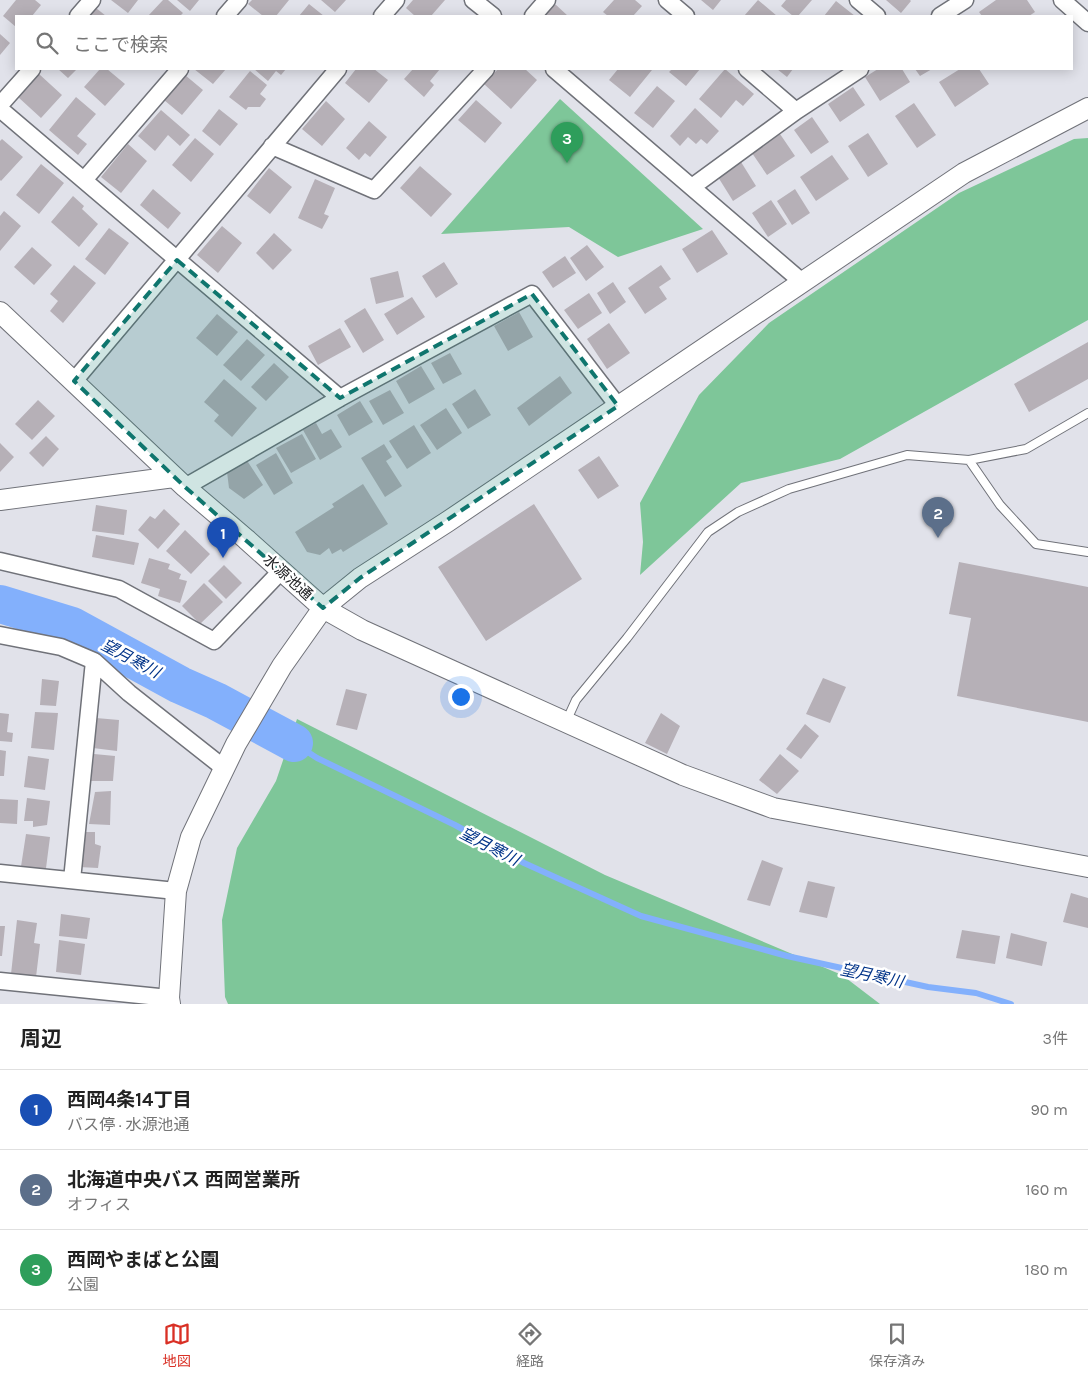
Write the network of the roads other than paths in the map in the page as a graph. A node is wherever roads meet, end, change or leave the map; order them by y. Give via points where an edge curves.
1 (92, 0) edge
2 (240, 0) edge
3 (396, 0) edge
4 (474, 0) edge
5 (547, 0) edge
6 (667, 0) edge
7 (858, 0) edge
8 (965, 0) edge
9 (1062, 0) edge
10 (79, 15) edge
11 (226, 15) edge
12 (383, 15) edge
13 (491, 15) edge
14 (534, 15) edge
15 (685, 15) edge
16 (876, 15) edge
17 (942, 15) edge
18 (1088, 23) edge
19 (31, 70) edge
20 (179, 70) edge
21 (337, 70) edge
22 (485, 70) edge
23 (555, 70) edge
24 (748, 70) edge
25 (858, 70) edge
26 (0, 107) edge
27 (1088, 108) edge
28 (796, 111) junction
29 (272, 146) junction
30 (84, 180) junction
31 (692, 187) junction
32 (176, 260) junction
33 (801, 281) junction
34 (0, 312) edge
35 (74, 381) junction
36 (340, 398) junction
37 (618, 406) junction
38 (1088, 413) edge
39 (970, 460) junction
40 (179, 482) junction
41 (0, 500) edge
42 (1088, 552) edge
43 (0, 561) edge
44 (281, 571) junction
45 (323, 608) junction
46 (0, 635) edge
47 (94, 661) junction
48 (566, 722) junction
49 (224, 768) junction
50 (1088, 867) edge
51 (0, 873) edge
52 (72, 880) junction
53 (176, 892) junction
54 (0, 981) edge
55 (170, 1001) edge

1 - 10 street
2 - 11 street
3 - 12 street
4 - 13 street
5 - 14 street
6 - 15 street
7 - 16 street
8 - 17 street
9 - 18 street
19 - 26 street
20 - 30 street
21 - 29 street
22 - 29 street via 374,190
23 - 31 street
24 - 28 street
25 - 28 street
26 - 30 street
27 - 33 street via 964,172
28 - 31 street
29 - 32 street
30 - 32 street
31 - 33 street
32 - 35 street
32 - 36 street
33 - 37 street
34 - 35 street, 水源池通
35 - 40 street, 水源池通
36 - 37 street via 532,294
36 - 40 street
37 - 45 street via 360,578
38 - 39 lane via 1026,449
39 - 42 lane via 1000,505 1036,544
39 - 48 lane via 907,455 789,489 738,512 708,532 628,638 576,700
40 - 41 street
40 - 44 street, 水源池通
43 - 44 street via 119,589 214,641
44 - 45 street, 水源池通
45 - 48 street via 362,630
45 - 49 street, 水源池通 via 282,666
46 - 47 street via 61,647
47 - 49 street
47 - 52 street
48 - 50 street via 683,775 773,808
49 - 53 street, 水源池通 via 191,837
51 - 52 street
52 - 53 street
53 - 55 street, 水源池通
54 - 55 street

